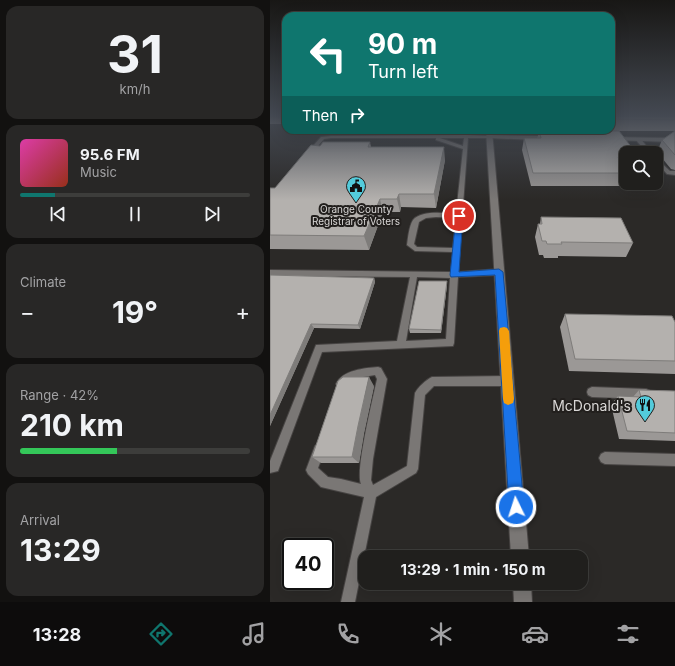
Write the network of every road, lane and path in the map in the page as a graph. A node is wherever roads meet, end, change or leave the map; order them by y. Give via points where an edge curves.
1 (317, 144) edge
2 (454, 144) edge
3 (465, 144) edge
4 (490, 144) edge
5 (465, 148) junction
6 (304, 159) edge
7 (663, 167) edge
8 (675, 173) edge
9 (459, 216) junction
10 (456, 250) junction
11 (499, 272) junction
12 (270, 273) edge
13 (414, 275) junction
14 (454, 275) junction
15 (401, 345) junction
16 (507, 381) junction
17 (592, 392) dead end
18 (336, 394) edge
19 (652, 394) edge
20 (322, 440) edge
21 (605, 458) dead end
22 (675, 460) edge
23 (270, 467) edge
24 (371, 493) junction
25 (519, 550) edge
26 (522, 590) edge
27 (348, 602) edge
28 (523, 602) edge

1 - 6 lane
2 - 5 lane
3 - 5 lane
4 - 11 street
5 - 9 lane
7 - 8 lane via 669,173
9 - 10 lane
9 - 10 lane via 428,215 419,218 410,245 415,249
10 - 14 lane
11 - 14 lane
11 - 16 street
12 - 13 lane
13 - 14 lane
13 - 15 lane
14 - 15 lane via 450,343
15 - 23 lane via 318,348 274,467
16 - 24 lane via 432,382 420,393 412,469
16 - 25 street
17 - 19 lane
18 - 24 lane via 338,386 350,376 378,371 382,379 367,459 365,480
20 - 24 lane via 312,470 325,483
21 - 22 lane
24 - 27 lane
26 - 28 street

